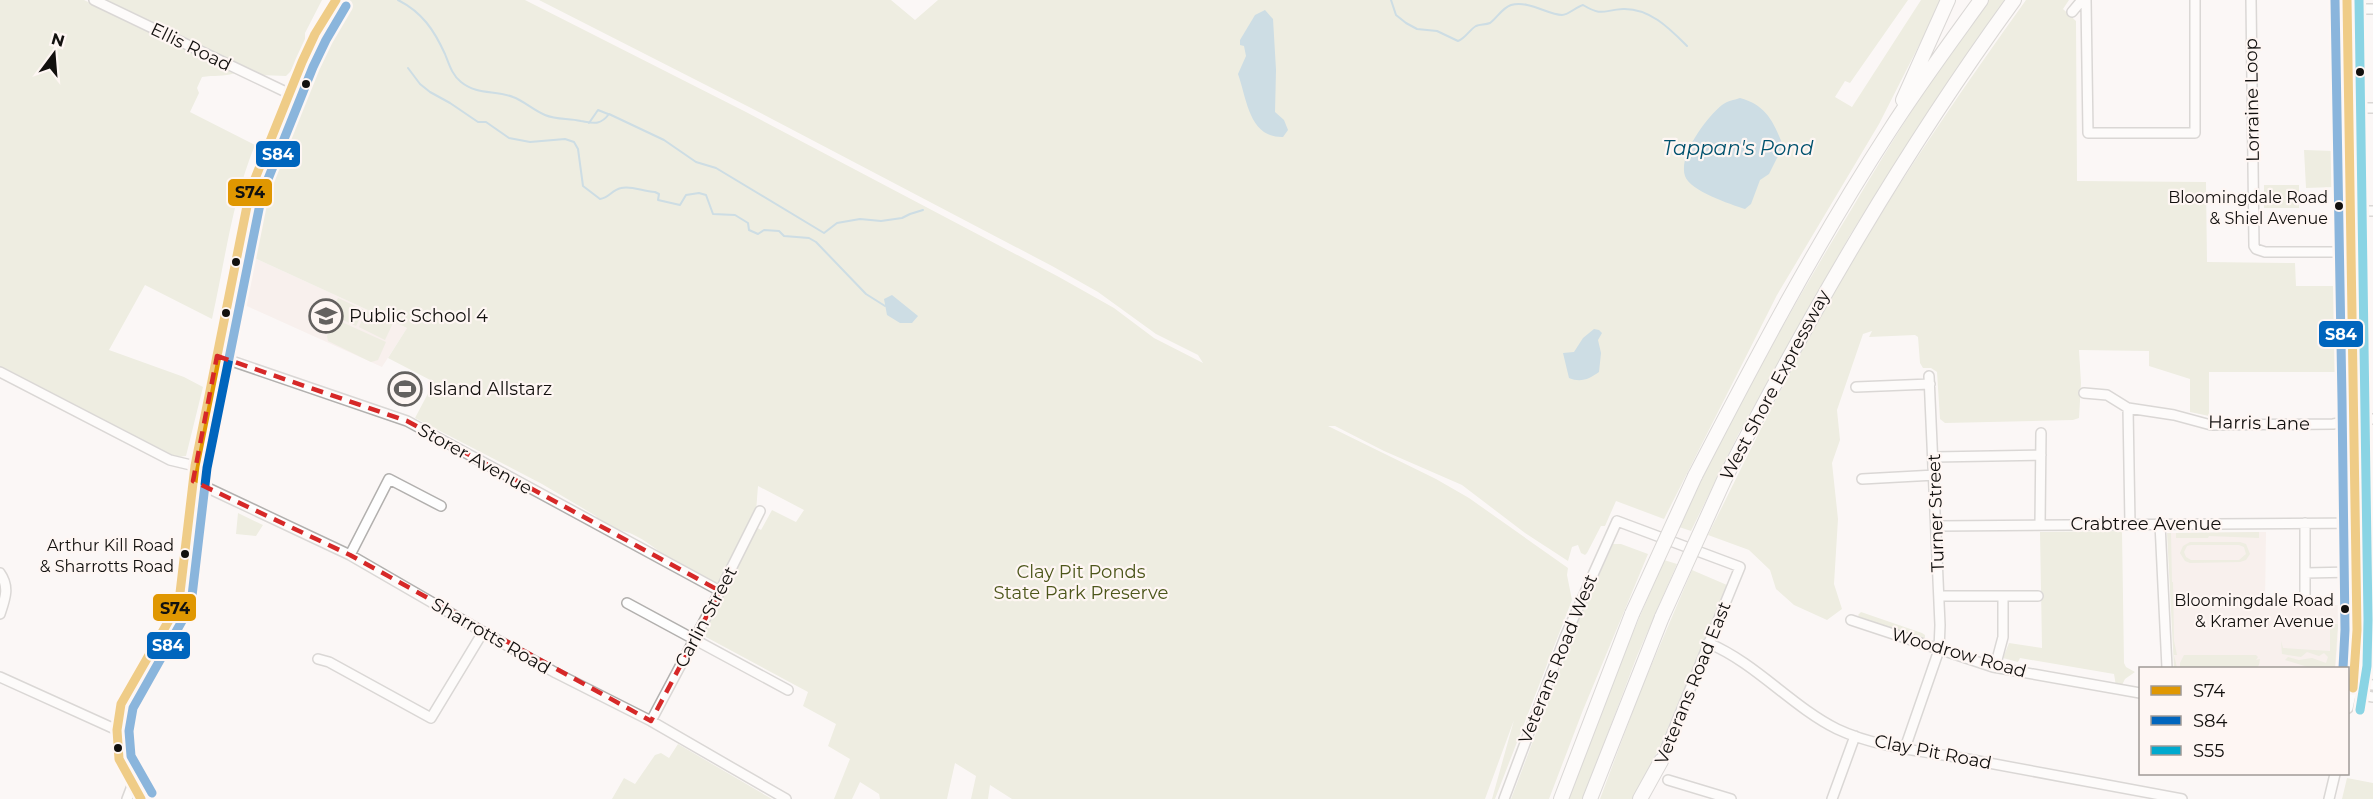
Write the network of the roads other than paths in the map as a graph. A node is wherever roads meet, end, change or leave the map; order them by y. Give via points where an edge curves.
1 (94, 0) edge
2 (336, 0) edge
3 (1948, 0) edge
4 (1982, 0) edge
5 (2014, 0) edge
6 (2084, 0) edge
7 (2195, 0) edge
8 (2251, 0) edge
9 (2347, 5) edge
10 (2373, 9) edge
11 (2073, 12) dead end
12 (288, 93) junction
13 (2347, 108) junction
14 (2373, 108) edge
15 (1890, 129) junction
16 (2350, 211) junction
17 (2373, 211) edge
18 (2350, 252) junction
19 (217, 356) junction
20 (0, 372) edge
21 (1856, 387) dead end
22 (2084, 393) dead end
23 (2128, 408) junction
24 (2356, 420) junction
25 (2373, 420) edge
26 (2041, 433) dead end
27 (2041, 456) junction
28 (1934, 457) junction
29 (195, 466) junction
30 (1935, 475) junction
31 (1862, 479) dead end
32 (193, 482) junction
33 (441, 506) dead end
34 (760, 511) dead end
35 (1617, 521) joint
36 (2305, 523) junction
37 (2354, 523) junction
38 (2373, 523) edge
39 (2130, 524) junction
40 (2160, 524) junction
41 (2040, 525) junction
42 (1937, 526) junction
43 (350, 555) junction
44 (2354, 572) junction
45 (0, 573) edge
46 (2305, 573) junction
47 (2354, 585) junction
48 (2373, 588) edge
49 (720, 591) junction
50 (1939, 596) junction
51 (2003, 596) junction
52 (2038, 596) dead end
53 (2306, 597) dead end
54 (627, 603) dead end
55 (0, 614) edge
56 (1851, 620) dead end
57 (483, 632) junction
58 (694, 639) junction
59 (1708, 643) junction
60 (1939, 650) junction
61 (318, 659) dead end
62 (1995, 667) junction
63 (2167, 667) edge
64 (0, 677) edge
65 (2373, 685) edge
66 (2353, 688) junction
67 (788, 690) dead end
68 (2139, 693) edge
69 (2373, 697) edge
70 (2349, 704) edge
71 (651, 721) junction
72 (117, 730) junction
73 (1855, 736) junction
74 (1905, 748) junction
75 (1661, 761) junction
76 (2335, 775) edge
77 (1668, 780) dead end
78 (132, 786) junction
79 (127, 799) edge
80 (141, 799) edge
81 (786, 799) edge
82 (1504, 799) edge
83 (1561, 799) edge
84 (1590, 799) edge
85 (1640, 799) edge
86 (1647, 799) edge
87 (1731, 799) edge
88 (1832, 799) edge
89 (2182, 799) edge
90 (2329, 799) edge

1 - 12 street, Ellis Road
2 - 12 street via 315,34
3 - 15 highway
4 - 15 highway, West Shore Expressway
5 - 84 highway, West Shore Expressway, bridge via 1916,141 1843,259 1772,387 1662,616
6 - 7 street via 2088,133 2195,133
6 - 11 street
8 - 18 street, Lorraine Loop via 2254,246 2265,252
9 - 10 street
9 - 13 street
12 - 19 street via 250,191
13 - 14 street
13 - 16 street
15 - 83 highway, West Shore Expressway, bridge via 1773,325 1695,476 1632,614
16 - 17 street
16 - 18 street
18 - 24 street
19 - 29 street
19 - 49 street, Storer Avenue via 407,422
20 - 29 street via 170,460
21 - 28 street, Turner Street via 1930,380
22 - 23 street, Harris Lane via 2112,397
23 - 24 street, Harris Lane via 2211,425 2333,424
23 - 39 street
24 - 25 street, Harris Lane
24 - 37 street
26 - 27 street
27 - 28 street
27 - 41 street
28 - 30 street, Turner Street
29 - 32 street
30 - 31 street
30 - 42 street, Turner Street
32 - 43 street, Sharrotts Road
32 - 72 street via 177,602 126,693
33 - 43 street via 389,479
34 - 49 street, Carlin Street
35 - 59 street, Veterans Road East via 1740,567
35 - 82 street, Veterans Road West via 1561,647
36 - 37 street, Crabtree Avenue
36 - 40 street, Crabtree Avenue
36 - 46 street
37 - 38 street, Crabtree Avenue
37 - 44 street
39 - 40 street, Crabtree Avenue
39 - 41 street, Crabtree Avenue
40 - 63 street
41 - 42 street, Crabtree Avenue
42 - 50 street, Turner Street
43 - 57 street, Sharrotts Road
44 - 46 street
44 - 47 street
45 - 55 street via 6,594
46 - 53 street
47 - 48 street
47 - 66 street via 2357,641
49 - 58 street, Carlin Street
50 - 51 street
50 - 60 street, Turner Street
51 - 52 street
51 - 62 street via 2003,637
54 - 58 street
56 - 60 street, Woodrow Road
57 - 61 street via 431,718
57 - 71 street, Sharrotts Road
58 - 67 street
58 - 71 street, Carlin Street
59 - 73 street, Clay Pit Road via 1816,716
59 - 75 street, Veterans Road East
60 - 62 street, Woodrow Road
60 - 74 street, Turner Street
62 - 68 street, Woodrow Road
64 - 72 street
65 - 66 street
66 - 69 street
66 - 70 street
71 - 81 street, Sharrotts Road
72 - 78 street via 119,759
73 - 74 street, Clay Pit Road
73 - 88 street
74 - 89 street, Clay Pit Road
75 - 85 highway
75 - 86 street, Veterans Road East
76 - 90 street
77 - 87 street
78 - 79 street
78 - 80 street

